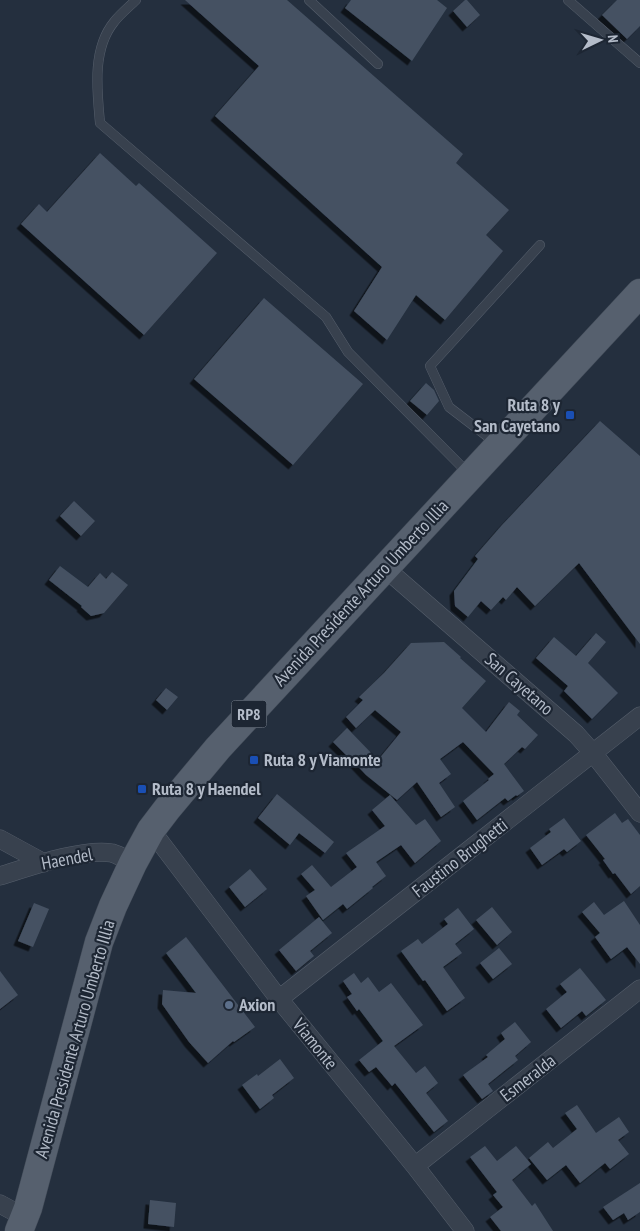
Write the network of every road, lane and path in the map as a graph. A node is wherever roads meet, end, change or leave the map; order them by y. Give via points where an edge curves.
1 (136, 0) edge
2 (309, 0) edge
3 (568, 0) edge
4 (640, 63) edge
5 (378, 64) dead end
6 (540, 245) dead end
7 (640, 293) edge
8 (498, 445) junction
9 (470, 475) junction
10 (385, 568) junction
11 (640, 716) edge
12 (593, 753) junction
13 (640, 813) edge
14 (151, 830) junction
15 (0, 839) edge
16 (44, 863) junction
17 (133, 863) junction
18 (0, 876) edge
19 (640, 989) edge
20 (279, 999) junction
21 (415, 1166) junction
22 (0, 1204) edge
23 (22, 1224) edge
24 (465, 1231) edge

1 - 9 lane via 114,22 98,59 100,123 326,317 348,352
2 - 5 lane
3 - 4 lane
6 - 8 lane via 430,366 449,407
7 - 8 main road, Avenida Presidente Arturo Umberto Illia / RP8
8 - 9 main road, Avenida Presidente Arturo Umberto Illia / RP8
9 - 10 main road, Avenida Presidente Arturo Umberto Illia / RP8
10 - 12 street, San Cayetano via 576,734
10 - 14 main road, Avenida Presidente Arturo Umberto Illia / RP8 via 218,748
11 - 12 street, Faustino Brughetti
12 - 13 street, San Cayetano
12 - 20 street, Faustino Brughetti
14 - 17 main road, Avenida Presidente Arturo Umberto Illia / RP8
14 - 20 street, Viamonte
15 - 16 street
16 - 17 street, Haendel via 97,852 113,853
16 - 18 street, Haendel
17 - 23 main road, Avenida Presidente Arturo Umberto Illia / RP8 via 100,942
19 - 21 street, Esmeralda
20 - 21 street, Viamonte
21 - 24 street, Viamonte
22 - 23 street

